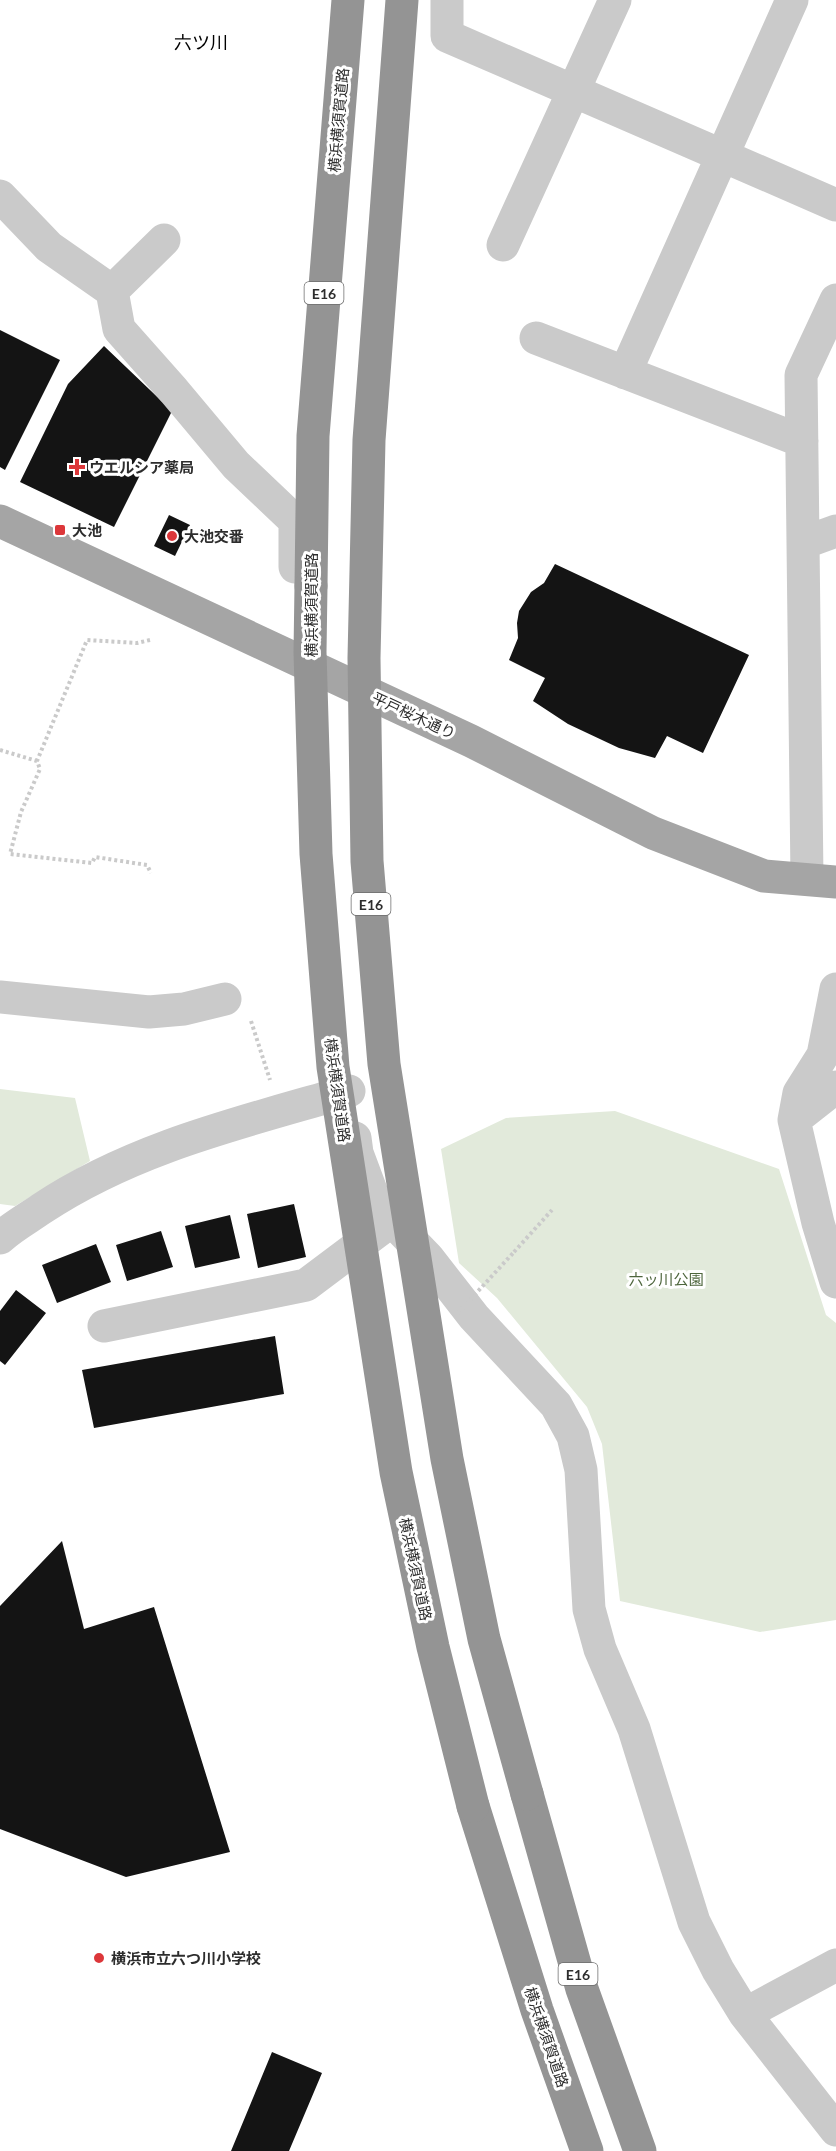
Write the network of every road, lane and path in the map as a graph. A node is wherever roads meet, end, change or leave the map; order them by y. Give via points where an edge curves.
1 (348, 0) edge
2 (402, 0) edge
3 (447, 0) edge
4 (615, 0) edge
5 (792, 0) edge
6 (573, 91) junction
7 (722, 155) junction
8 (0, 196) edge
9 (836, 205) edge
10 (164, 240) dead end
11 (503, 245) dead end
12 (112, 291) junction
13 (836, 300) edge
14 (536, 338) dead end
15 (823, 353) edge
16 (625, 373) junction
17 (802, 441) junction
18 (0, 520) edge
19 (836, 531) edge
20 (803, 543) junction
21 (150, 640) dead end
22 (292, 657) junction
23 (327, 674) junction
24 (0, 750) edge
25 (37, 761) junction
26 (151, 873) dead end
27 (821, 880) edge
28 (836, 989) edge
29 (0, 997) edge
30 (238, 1008) joint
31 (836, 1087) edge
32 (349, 1091) junction
33 (279, 1111) junction
34 (794, 1120) junction
35 (552, 1210) dead end
36 (392, 1221) junction
37 (2, 1234) edge
38 (836, 1282) edge
39 (451, 1320) dead end
40 (104, 1326) dead end
41 (836, 1965) edge
42 (745, 2014) junction
43 (836, 2130) edge
44 (587, 2151) edge
45 (640, 2151) edge

1 - 44 highway, 横浜横須賀道路 / E16, bridge via 313,436 312,494 310,652 316,854 333,1067 396,1472 433,1647 473,1806 537,2010
2 - 45 highway, E16, bridge via 369,440 364,658 367,861 384,1064 447,1460 484,1639 582,1989
3 - 6 street via 447,36
4 - 6 street
5 - 7 street
6 - 7 street
6 - 11 street
7 - 9 street
7 - 16 street
8 - 12 street via 49,247
10 - 12 street
12 - 22 street via 119,329 236,465 296,520
13 - 15 street
14 - 16 street
15 - 17 street via 801,375
16 - 17 street
17 - 20 street
18 - 22 main road, 平戸桜木通り
19 - 20 street
20 - 27 street
21 - 25 path via 137,644 87,640
22 - 23 main road, 平戸桜木通り
23 - 27 main road, 平戸桜木通り via 653,833 764,876
23 - 32 street via 323,719 336,952
24 - 25 path
25 - 26 path via 40,769 21,812 10,854 92,863 95,857 147,865
28 - 34 street via 823,1055 799,1093
29 - 30 street via 149,1012
30 - 33 path
31 - 34 street
32 - 33 street
32 - 36 street via 357,1153 376,1204
33 - 37 street via 131,1160 64,1194
34 - 38 street
35 - 39 path, bridge
36 - 40 street via 306,1285
36 - 42 street via 429,1258 474,1317 556,1405 573,1436 581,1470 590,1609 600,1649 634,1729 694,1922
41 - 42 street
42 - 43 street

